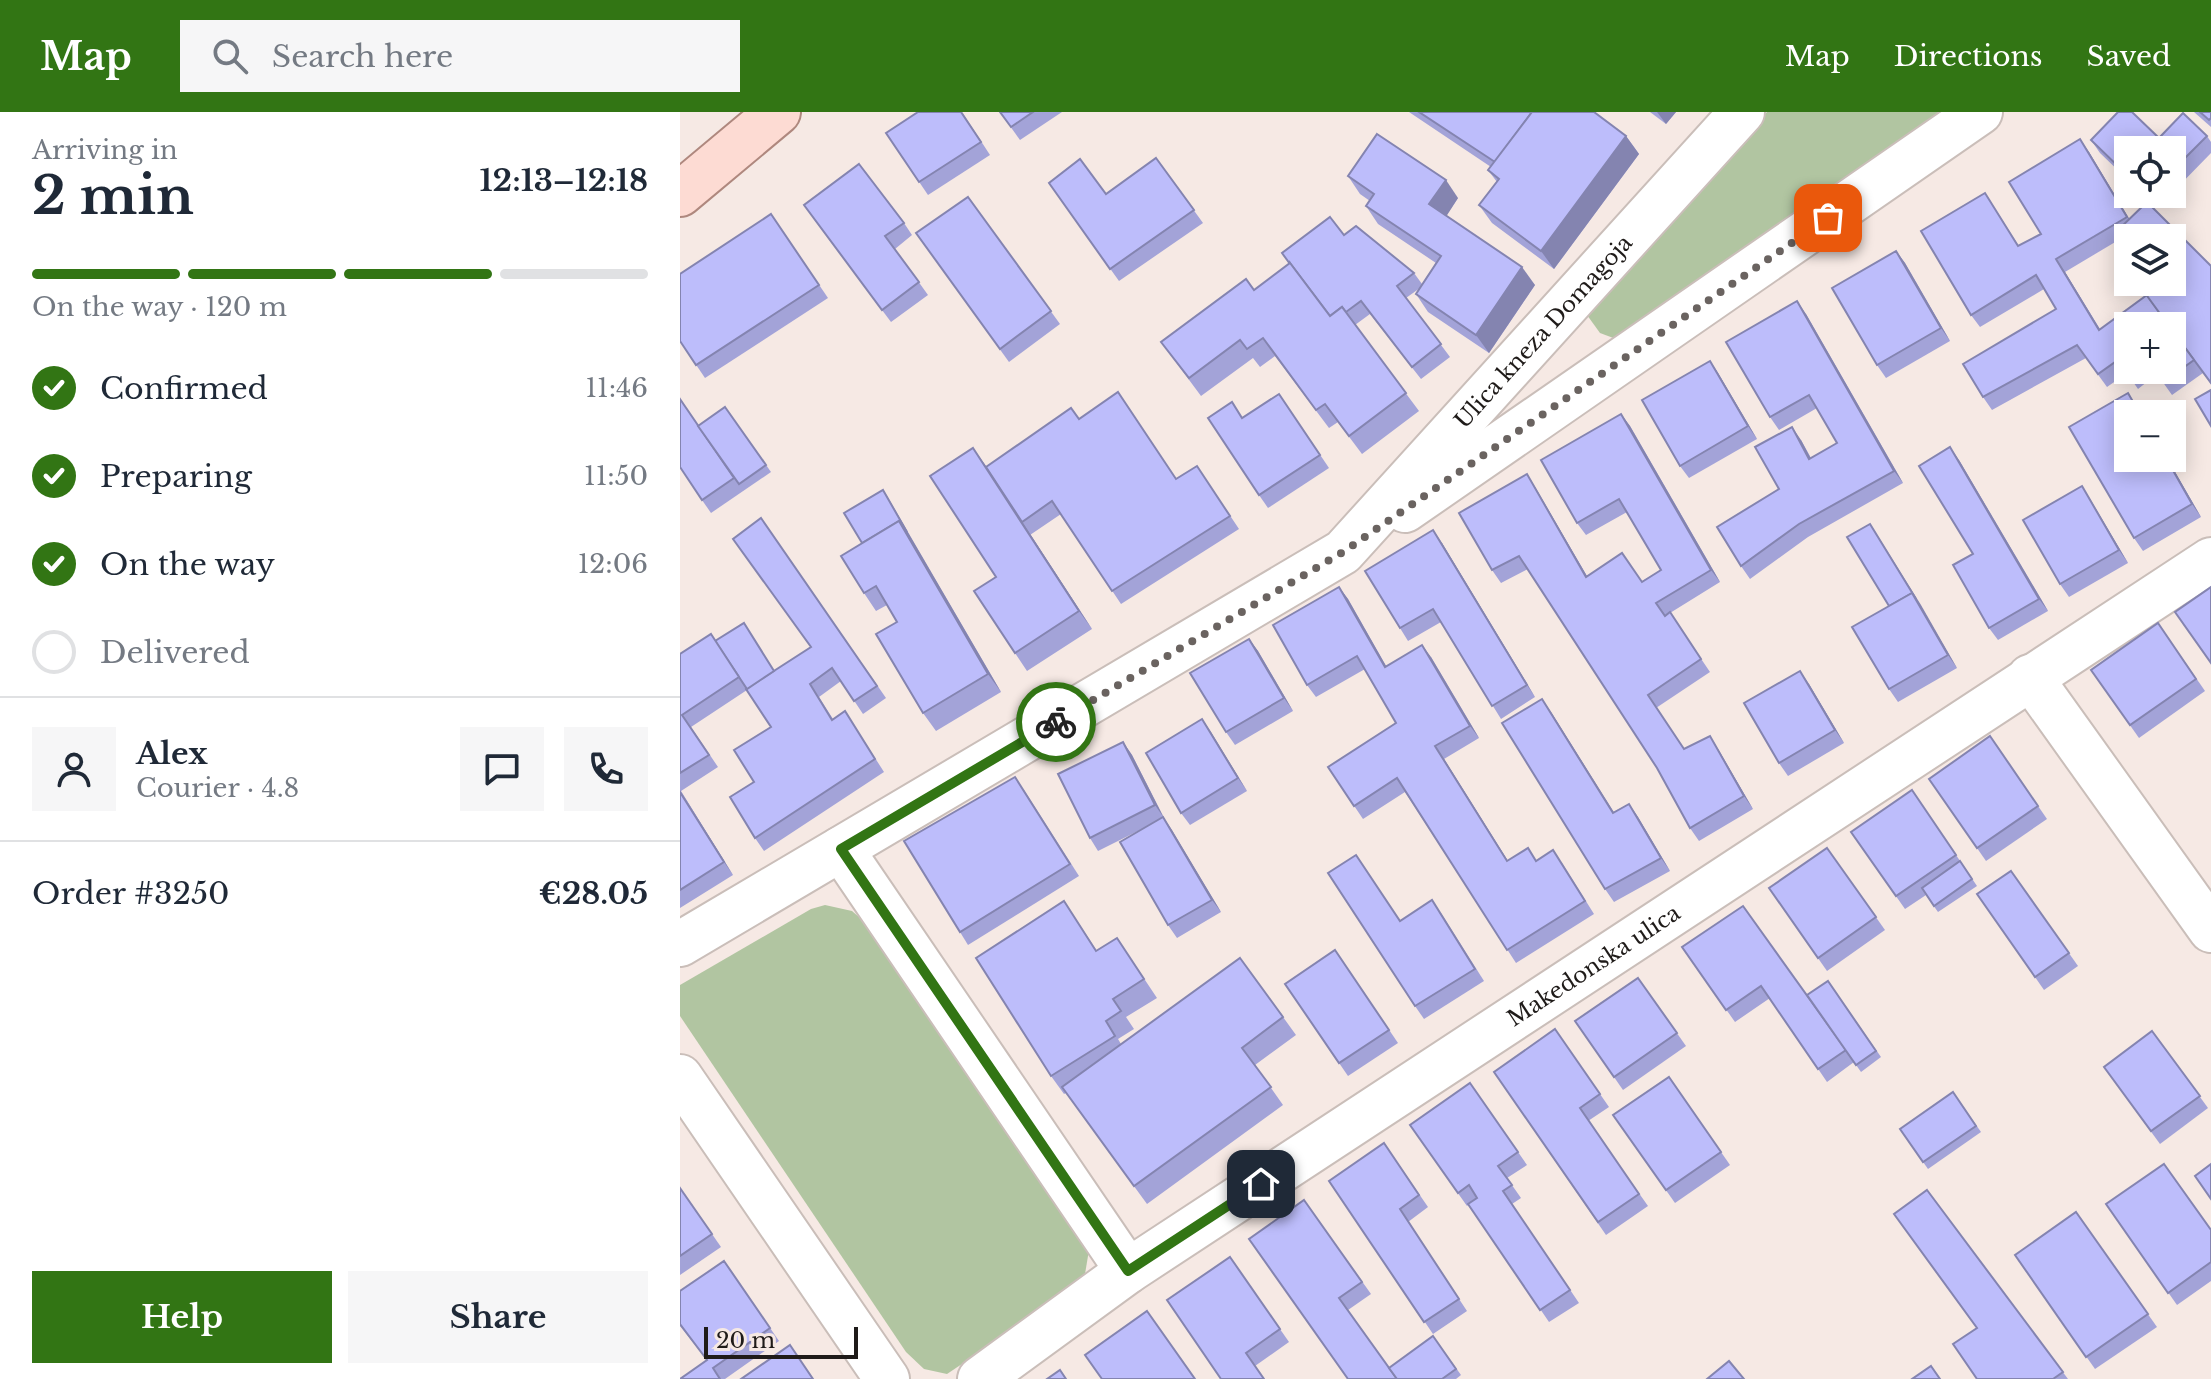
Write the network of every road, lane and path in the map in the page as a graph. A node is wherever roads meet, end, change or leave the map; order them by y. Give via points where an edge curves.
1 (778, 112) edge
2 (1742, 112) edge
3 (1980, 112) edge
4 (680, 194) edge
5 (1343, 552) junction
6 (2211, 560) edge
7 (2030, 677) junction
8 (841, 849) junction
9 (2211, 930) edge
10 (680, 944) edge
11 (680, 1077) edge
12 (1128, 1271) junction
13 (887, 1379) edge
14 (980, 1379) edge

1 - 4 main road
2 - 5 street, Ulica kneza Domagoja
3 - 5 street, Ulica kneza Domagoja
5 - 8 street, Ulica kneza Domagoja
6 - 7 street, Makedonska ulica
7 - 9 street
7 - 12 street, Makedonska ulica
8 - 10 street, Ulica kneza Domagoja
8 - 12 street
11 - 13 street
12 - 14 street, Makedonska ulica

